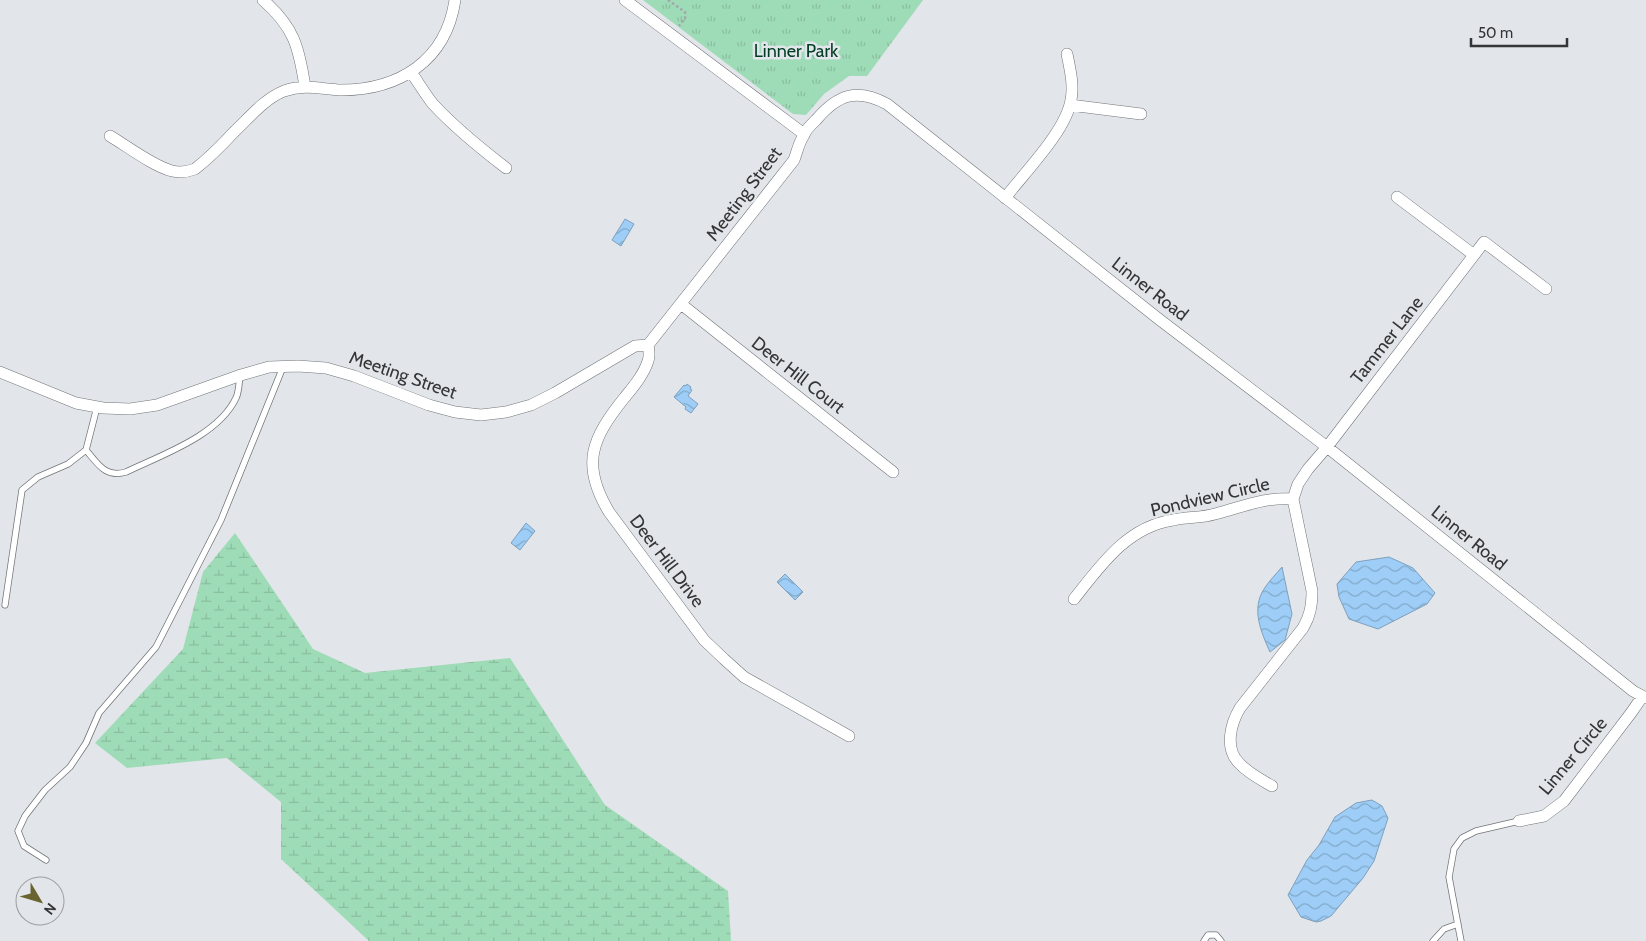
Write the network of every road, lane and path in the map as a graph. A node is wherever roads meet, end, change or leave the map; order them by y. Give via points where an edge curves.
1 (263, 0) edge
2 (455, 0) edge
3 (625, 0) edge
4 (668, 0) edge
5 (673, 36) junction
6 (1067, 54) dead end
7 (411, 72) junction
8 (305, 86) junction
9 (1070, 105) junction
10 (1141, 114) dead end
11 (804, 134) junction
12 (110, 136) dead end
13 (506, 168) dead end
14 (1397, 197) dead end
15 (1005, 198) junction
16 (1474, 255) junction
17 (1546, 289) dead end
18 (681, 304) junction
19 (648, 345) junction
20 (283, 367) junction
21 (0, 372) edge
22 (240, 376) junction
23 (97, 407) junction
24 (1327, 447) junction
25 (86, 450) junction
26 (893, 472) dead end
27 (1293, 499) junction
28 (1074, 599) dead end
29 (5, 605) dead end
30 (1644, 697) edge
31 (849, 736) dead end
32 (1272, 786) dead end
33 (1520, 821) joint
34 (46, 860) dead end
35 (1458, 924) junction
36 (1204, 941) edge
37 (1221, 941) edge
38 (1433, 941) edge
39 (1461, 941) edge

1 - 8 street via 287,24 296,43
2 - 7 street via 440,43
3 - 5 street
4 - 5 path via 685,12 685,18
5 - 11 street
6 - 9 street via 1072,78
7 - 8 street via 388,84 362,89
7 - 13 street via 447,118
8 - 12 street via 284,91 268,100 195,170 172,171
9 - 10 street
9 - 15 street via 1054,136
11 - 15 street, Linner Road via 832,104 850,95 872,96 887,104
11 - 18 street, Meeting Street via 794,160
14 - 16 street
15 - 24 street, Linner Road
16 - 17 street, Tammer Lane via 1484,242
16 - 24 street, Tammer Lane
18 - 19 street, Meeting Street
18 - 26 street, Deer Hill Court
19 - 20 street, Meeting Street via 634,346 532,405 481,414 429,406 326,368
19 - 31 street, Deer Hill Drive via 649,360 598,437 593,456 593,476 599,495 704,640 744,677
20 - 22 street, Meeting Street via 269,367
20 - 34 lane via 221,520 156,647 99,713 86,743 70,766 45,790 25,816 18,831 24,846
21 - 23 street, Meeting Street via 76,403
22 - 23 street, Meeting Street via 157,405 130,409
22 - 25 lane via 237,396 231,407 220,421 190,442 118,474 101,468
23 - 25 lane
24 - 27 street, Tammer Lane via 1298,484
24 - 30 street, Linner Road
25 - 29 lane via 68,464 38,477 22,490
27 - 28 street, Pondview Circle via 1261,500 1213,515 1171,520 1146,528 1112,552
27 - 32 street via 1312,591 1309,617 1240,708 1230,734 1237,762
30 - 33 street, Linner Circle via 1564,801 1544,816
33 - 35 lane via 1476,831 1462,838 1454,849 1449,877
35 - 38 lane via 1444,929
35 - 39 lane
36 - 37 lane via 1208,935

